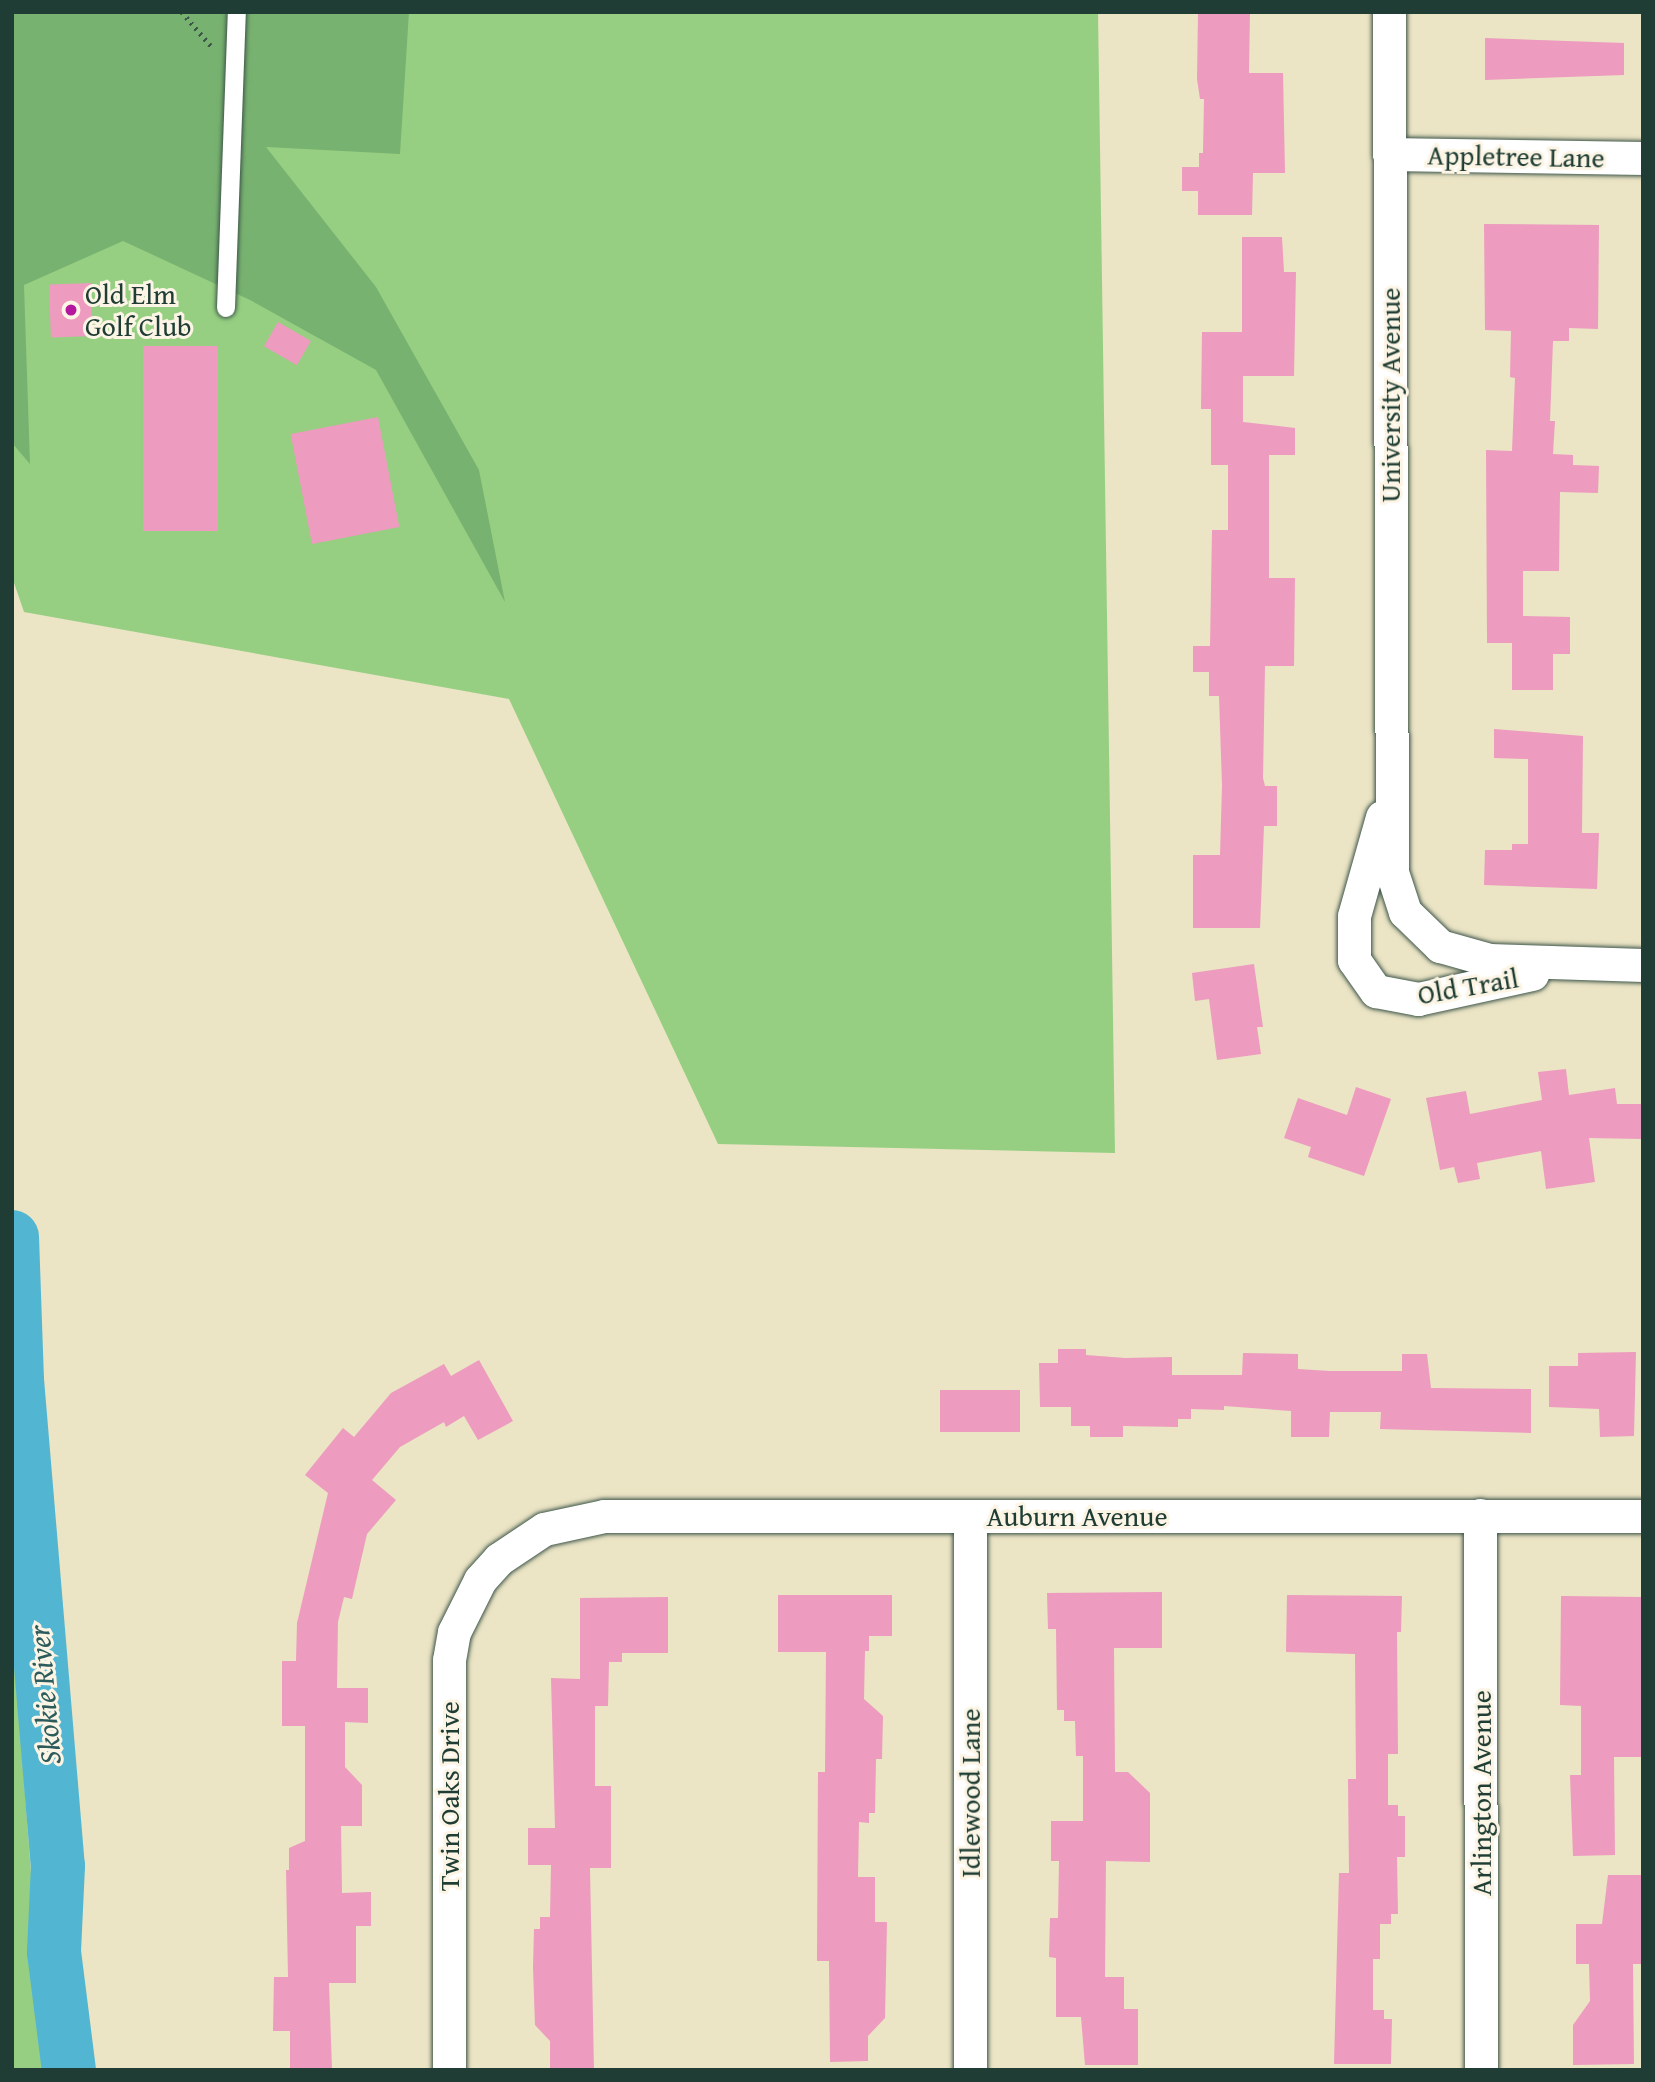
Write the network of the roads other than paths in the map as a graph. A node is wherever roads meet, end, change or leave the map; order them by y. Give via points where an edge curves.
1 (237, 12) edge
2 (1389, 12) edge
3 (1389, 154) junction
4 (1643, 158) edge
5 (226, 308) dead end
6 (1393, 778) junction
7 (1577, 965) junction
8 (1643, 965) edge
9 (1480, 1516) junction
10 (1643, 1516) edge
11 (970, 1517) junction
12 (518, 1546) joint
13 (449, 2070) edge
14 (970, 2070) edge
15 (1481, 2070) edge

1 - 5 lane
2 - 3 street, University Avenue
3 - 4 street, Appletree Lane
3 - 6 street, University Avenue
6 - 7 street, University Avenue via 1392,872 1405,912 1440,947 1489,960
6 - 7 street, Old Trail via 1354,916 1354,960 1376,991 1418,999
7 - 8 street
9 - 10 street, Auburn Avenue
9 - 11 street, Auburn Avenue
9 - 15 street, Arlington Avenue
11 - 12 street, Auburn Avenue via 604,1517 544,1529
11 - 14 street, Idlewood Lane
12 - 13 street, Twin Oaks Drive via 480,1580 454,1632 449,1660

